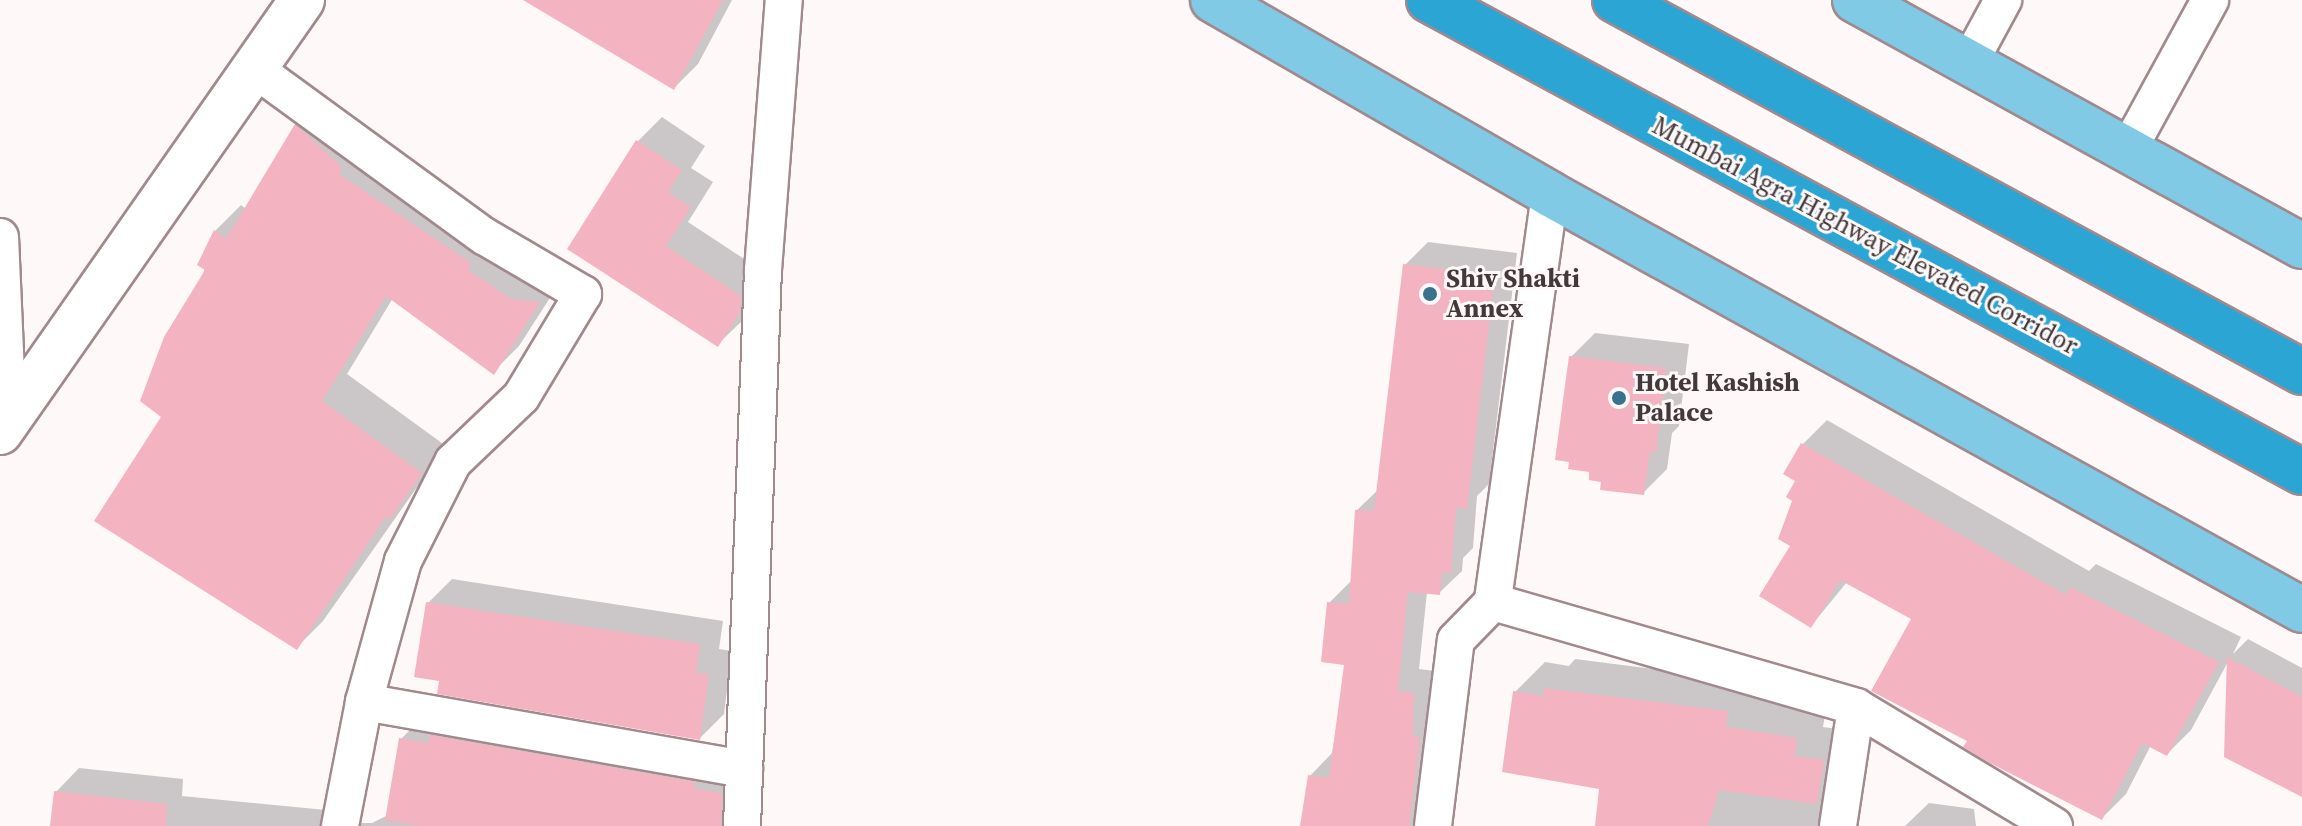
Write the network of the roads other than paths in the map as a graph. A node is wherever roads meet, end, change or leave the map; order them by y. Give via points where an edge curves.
1 (302, 0) edge
2 (784, 0) edge
3 (1213, 0) edge
4 (1429, 0) edge
5 (1615, 0) edge
6 (1855, 0) edge
7 (2003, 0) edge
8 (2210, 0) edge
9 (1969, 63) junction
10 (256, 70) junction
11 (2128, 150) junction
12 (1550, 194) junction
13 (0, 237) edge
14 (2302, 246) edge
15 (2302, 372) edge
16 (4, 425) edge
17 (2302, 472) edge
18 (1493, 602) junction
19 (2302, 610) edge
20 (364, 702) junction
21 (1856, 707) junction
22 (744, 769) junction
23 (340, 826) edge
24 (742, 826) edge
25 (1433, 826) edge
26 (1838, 826) edge
27 (2054, 826) edge

1 - 10 street
2 - 22 street via 763,270
3 - 12 main road
4 - 17 highway, Mumbai Agra Highway Elevated Corridor
5 - 15 highway
6 - 9 main road
7 - 9 street
8 - 11 street
9 - 11 main road
10 - 16 street
10 - 20 street via 484,236 583,294 521,397 453,462 403,561
11 - 14 main road
12 - 18 street
12 - 19 main road
13 - 16 street
18 - 21 street
18 - 25 street via 1456,640
20 - 22 street
20 - 23 street
21 - 26 street
21 - 27 street
22 - 24 street

